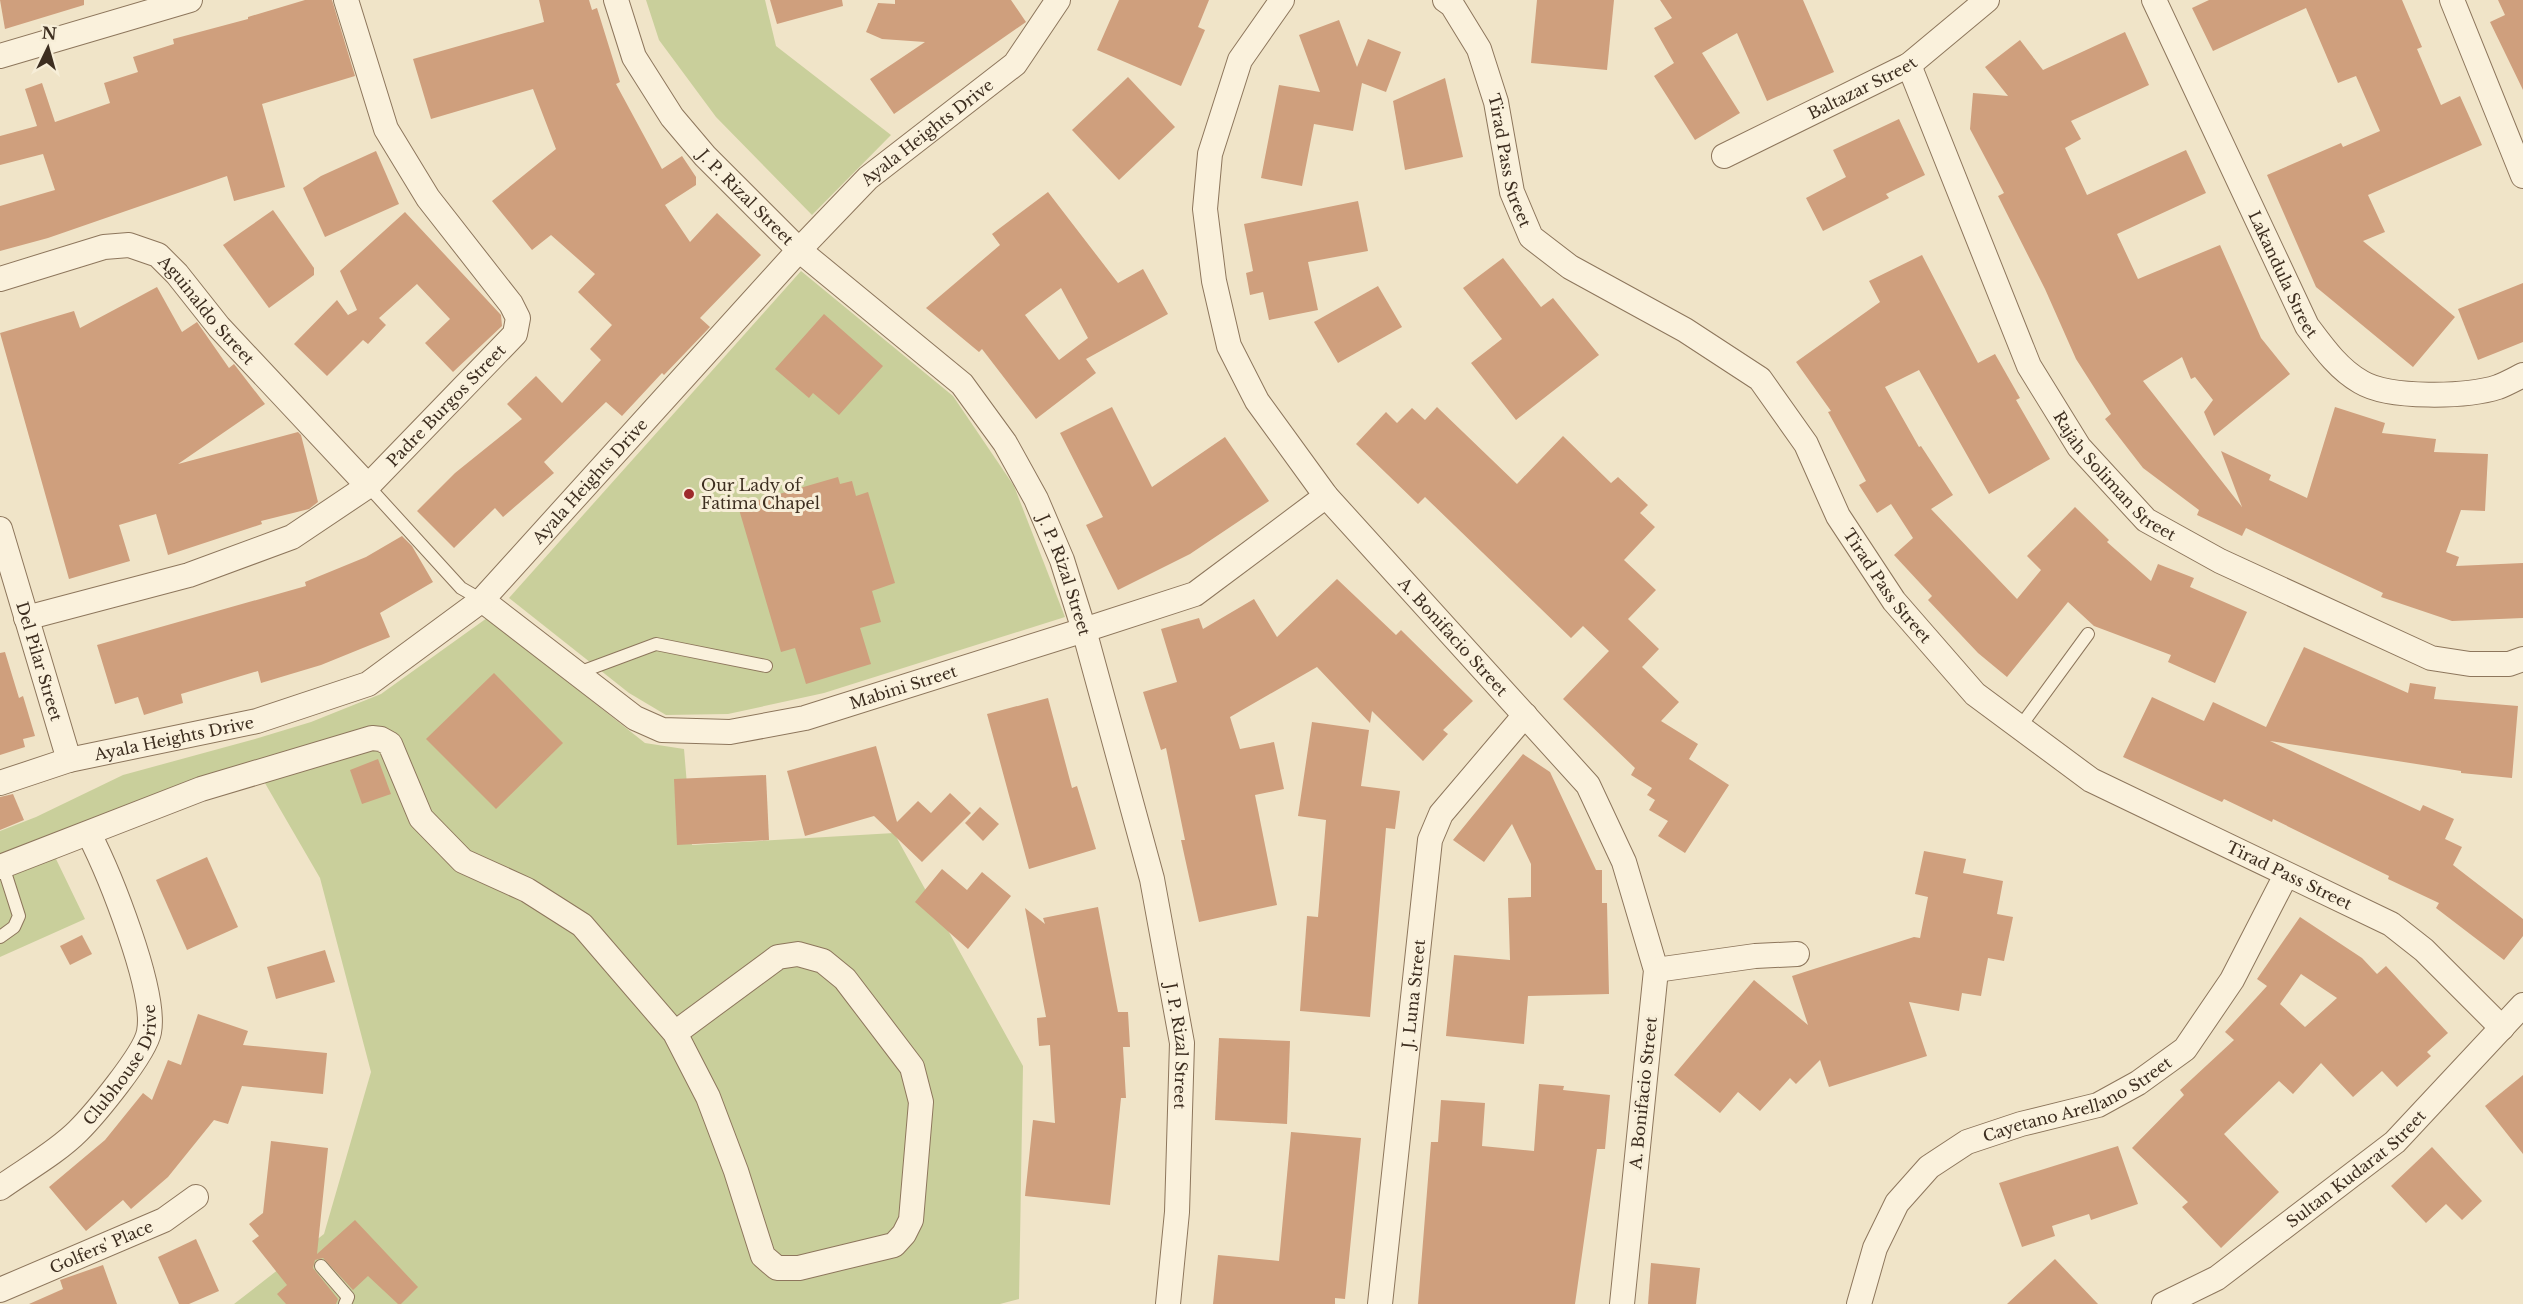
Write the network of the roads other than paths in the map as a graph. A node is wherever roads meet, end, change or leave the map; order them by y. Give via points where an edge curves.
1 (190, 0) edge
2 (346, 0) edge
3 (616, 0) edge
4 (1058, 0) edge
5 (1282, 0) edge
6 (1445, 0) edge
7 (1987, 0) edge
8 (2154, 0) edge
9 (2452, 0) edge
10 (0, 56) edge
11 (1910, 65) junction
12 (1724, 156) dead end
13 (2523, 176) edge
14 (799, 250) junction
15 (0, 279) edge
16 (2523, 375) edge
17 (368, 486) junction
18 (1326, 496) junction
19 (0, 529) edge
20 (482, 600) junction
21 (26, 618) junction
22 (1084, 630) junction
23 (2088, 634) dead end
24 (2523, 659) edge
25 (766, 666) dead end
26 (578, 673) junction
27 (1525, 715) junction
28 (2019, 727) junction
29 (69, 760) junction
30 (5, 781) edge
31 (89, 834) junction
32 (2, 866) edge
33 (2286, 875) junction
34 (0, 937) edge
35 (1797, 954) dead end
36 (1656, 970) junction
37 (2523, 1005) edge
38 (2502, 1028) junction
39 (675, 1033) junction
40 (0, 1188) edge
41 (196, 1197) dead end
42 (321, 1266) dead end
43 (0, 1290) edge
44 (345, 1304) edge
45 (1168, 1304) edge
46 (1380, 1304) edge
47 (1622, 1304) edge
48 (1859, 1304) edge
49 (2164, 1304) edge

1 - 10 street
2 - 17 street, Padre Burgos Street via 386,129 428,198 500,288 518,318 515,334
3 - 14 street, J. P. Rizal Street via 633,57 672,117 705,156
4 - 14 street, Ayala Heights Drive via 1015,64 868,178
5 - 18 street, A. Bonifacio Street via 1240,60 1210,154 1204,208 1214,281 1229,346 1257,401
6 - 28 street, Tirad Pass Street via 1479,49 1496,102 1512,192 1531,237 1570,267 1685,330 1760,379 1806,444 1838,516 1894,602 1975,694
7 - 11 street, Baltazar Street
8 - 16 street, Lakandula Street via 2307,326 2329,356 2362,383 2406,394 2465,393 2498,387
9 - 13 street
11 - 12 street, Baltazar Street
11 - 24 street, Rajah Soliman Street via 2030,366 2079,447 2146,520 2220,561 2431,658 2470,664 2509,664
14 - 20 street, Ayala Heights Drive
14 - 22 street, J. P. Rizal Street via 962,384 1005,443 1036,499 1062,560
15 - 17 street, Aguinaldo Street via 104,247 129,245 158,255 219,327
17 - 20 lane via 461,588
17 - 21 street, Padre Burgos Street via 292,537 189,575
18 - 22 street, Mabini Street via 1195,594
18 - 27 street, A. Bonifacio Street
19 - 21 street, Del Pilar Street
20 - 26 street, Mabini Street
20 - 29 street, Ayala Heights Drive via 368,684 257,721
21 - 29 street, Del Pilar Street
22 - 26 street, Mabini Street via 805,717 730,732 662,730 635,718
22 - 45 street, J. P. Rizal Street via 1152,879 1182,1043 1177,1212
23 - 28 lane
25 - 26 lane via 656,644
27 - 36 street, A. Bonifacio Street via 1588,785 1624,862
27 - 46 street, J. Luna Street via 1442,814 1430,840
28 - 33 street, Tirad Pass Street via 2091,780
29 - 30 street, Ayala Heights Drive
31 - 32 street
31 - 39 street via 201,789 372,738 381,739 390,744 421,818 463,861 527,890 582,925
31 - 40 street, Clubhouse Drive via 113,883 137,959 150,1012 149,1034 141,1053 77,1132
32 - 34 lane via 19,916 14,927
33 - 38 street, Tirad Pass Street via 2391,924 2424,950
33 - 48 street, Cayetano Arellano Street via 2232,980 2185,1049 2138,1083 2098,1104 1966,1142 1929,1167 1897,1203 1875,1248
35 - 36 street
36 - 47 street, A. Bonifacio Street
37 - 38 street, Sultan Kudarat Street
38 - 49 street, Sultan Kudarat Street via 2395,1142 2217,1278
39 - 39 street via 778,957 798,954 823,961 845,979 912,1067 921,1102 911,1220 894,1245 799,1268 777,1268 762,1256 708,1098
41 - 43 street, Golfers' Place via 164,1220
42 - 44 lane via 348,1297

